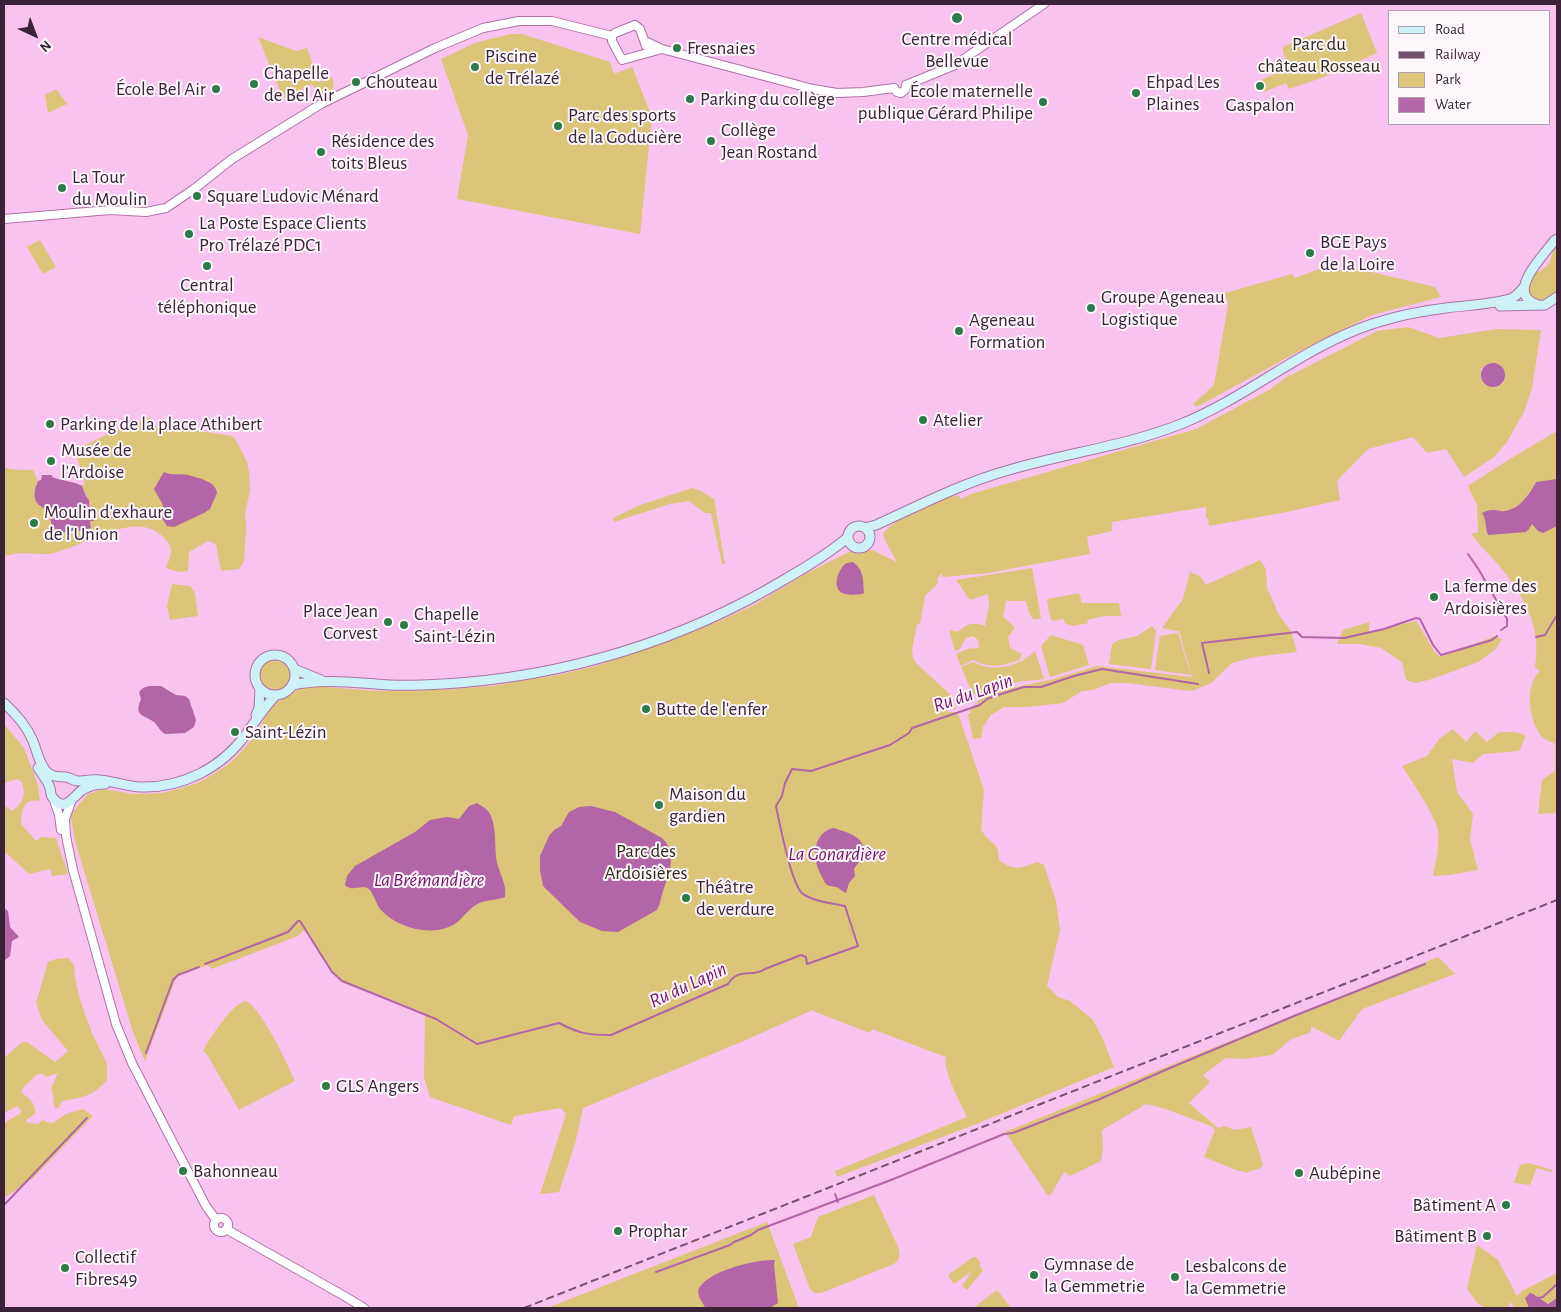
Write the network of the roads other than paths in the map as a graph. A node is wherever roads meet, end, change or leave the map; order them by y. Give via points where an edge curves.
1 (1044, 4) edge
2 (612, 36) junction
3 (645, 41) junction
4 (662, 49) junction
5 (643, 53) junction
6 (4, 219) edge
7 (1557, 240) edge
8 (1524, 287) junction
9 (1557, 297) edge
10 (1538, 305) junction
11 (1468, 306) junction
12 (895, 516) junction
13 (865, 528) junction
14 (870, 536) junction
15 (850, 542) junction
16 (294, 669) junction
17 (326, 681) junction
18 (292, 685) junction
19 (260, 688) junction
20 (276, 695) junction
21 (4, 703) edge
22 (4, 709) edge
23 (254, 721) junction
24 (59, 778) junction
25 (71, 780) junction
26 (115, 783) junction
27 (50, 789) junction
28 (73, 799) junction
29 (54, 800) junction
30 (73, 870) junction
31 (364, 1308) edge

1 - 4 street via 955,65 906,85 906,90 901,93 894,88 837,93 813,89
2 - 3 street via 635,25
2 - 5 street via 622,60
2 - 6 street via 552,21 519,21 483,28 321,104 232,159 161,209
3 - 4 street
3 - 5 street
4 - 5 street
7 - 8 main road via 1533,269
8 - 10 main road via 1524,294
8 - 11 main road via 1512,298
9 - 10 main road
10 - 11 main road
11 - 12 main road via 1416,312 1355,331 1228,402 1178,425 1008,470 936,496
12 - 13 main road
12 - 14 main road
13 - 14 main road
13 - 15 main road via 852,528 848,534
14 - 15 main road via 865,546 859,548
15 - 17 main road via 709,619 636,647 576,665 466,683 393,685
16 - 17 main road
16 - 18 main road
16 - 19 main road via 283,657 266,657 255,672
17 - 18 main road
18 - 20 main road
19 - 20 main road
19 - 23 main road via 259,708
20 - 23 main road
21 - 24 main road via 29,733 44,768
22 - 27 main road via 23,732
23 - 26 main road via 229,754 188,779 156,787
24 - 25 main road
24 - 27 main road
25 - 26 main road
25 - 28 main road via 76,787
26 - 28 main road via 94,785
27 - 29 main road
28 - 29 main road via 62,804
28 - 30 street via 64,826
29 - 30 street
30 - 31 street via 124,1046 182,1162 216,1220 216,1231 226,1230

